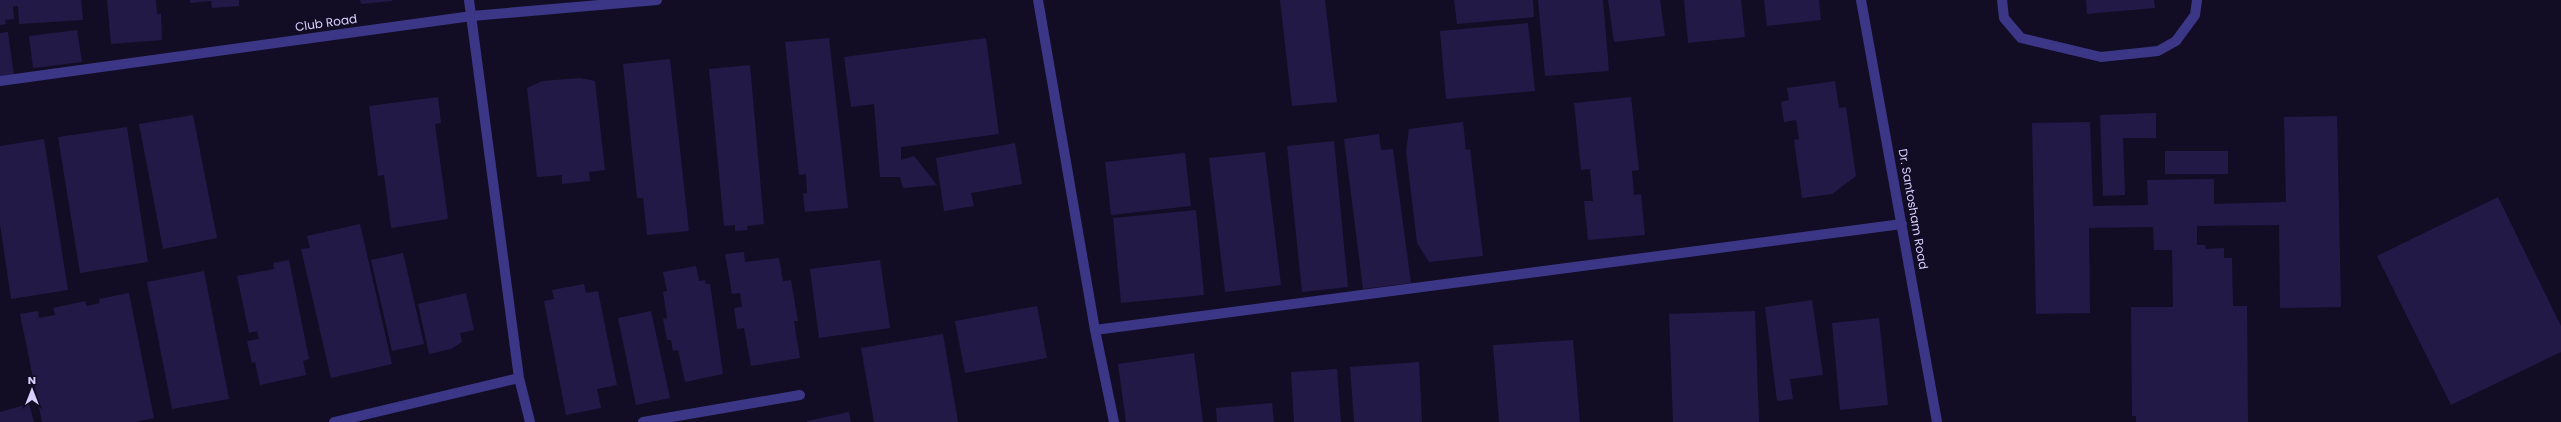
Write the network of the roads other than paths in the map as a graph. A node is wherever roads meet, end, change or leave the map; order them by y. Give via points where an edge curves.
1 (469, 0) edge
2 (657, 0) edge
3 (1038, 0) edge
4 (1861, 0) edge
5 (2002, 0) edge
6 (2198, 0) edge
7 (472, 16) junction
8 (0, 80) edge
9 (1902, 224) junction
10 (1095, 330) junction
11 (518, 378) junction
12 (800, 395) dead end
13 (334, 422) edge
14 (530, 422) edge
15 (643, 422) edge
16 (1114, 422) edge
17 (1937, 422) edge

1 - 7 street
2 - 7 street, Club Road
3 - 10 street
4 - 9 street, Dr. Santosham Road
5 - 6 street via 2004,18 2021,38 2101,57 2158,51 2176,41 2195,15
7 - 8 street, Club Road
7 - 11 street
9 - 10 street
9 - 17 street, Dr. Santosham Road
10 - 16 street
11 - 13 street
11 - 14 street
12 - 15 street

